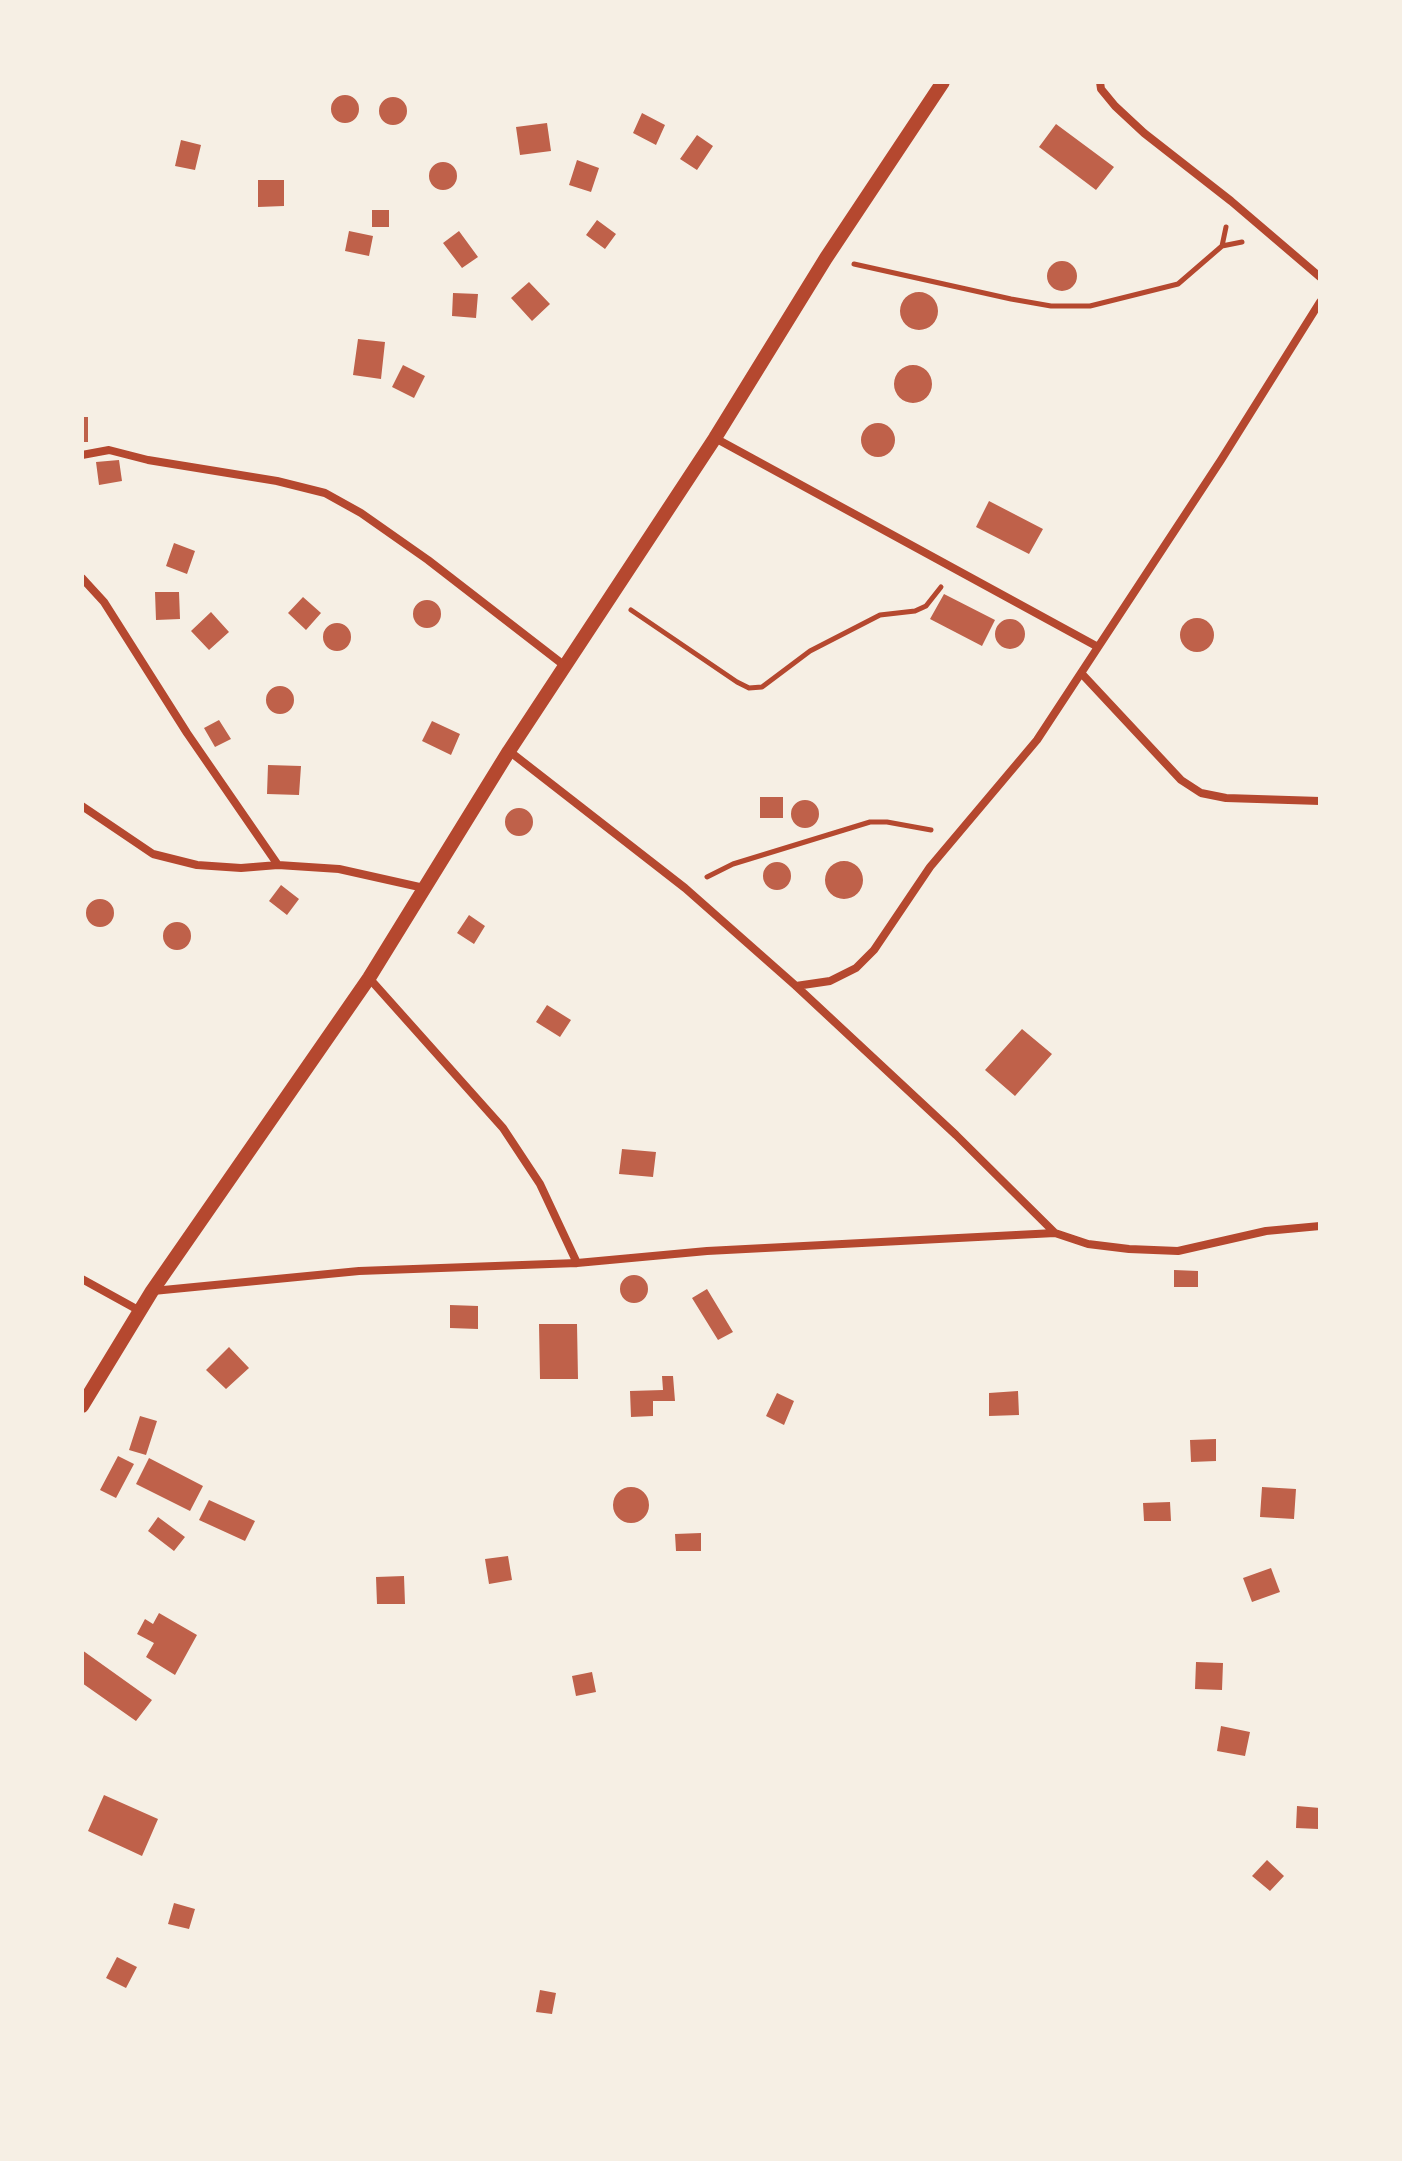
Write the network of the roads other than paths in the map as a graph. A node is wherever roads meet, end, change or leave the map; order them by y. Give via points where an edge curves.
1 (943, 82) edge
2 (1100, 82) edge
3 (1320, 277) edge
4 (1320, 302) edge
5 (715, 438) junction
6 (82, 455) edge
7 (82, 578) edge
8 (1098, 647) junction
9 (565, 666) junction
10 (1082, 674) junction
11 (509, 751) junction
12 (1320, 801) edge
13 (82, 806) edge
14 (278, 865) junction
15 (424, 888) junction
16 (369, 978) junction
17 (796, 986) junction
18 (1320, 1226) edge
19 (1055, 1233) junction
20 (577, 1263) junction
21 (82, 1279) edge
22 (152, 1291) junction
23 (140, 1311) junction
24 (82, 1406) edge

1 - 5 street
2 - 3 street via 1115,106 1144,133
4 - 8 street
5 - 8 street
5 - 9 street
6 - 9 street via 109,450 325,493 428,560
7 - 14 street via 104,602
8 - 10 street
9 - 11 street
10 - 12 street via 1181,780 1201,793
10 - 17 street via 1037,740 930,867 874,950 856,968 830,981
11 - 15 street
11 - 17 street via 685,888
13 - 14 street via 153,854 197,865
14 - 15 street via 339,869
15 - 16 street
16 - 20 street via 503,1128 540,1184
16 - 22 street
17 - 19 street
18 - 19 street via 1266,1231 1178,1251 1101,1246
19 - 20 street
20 - 22 street via 359,1271
21 - 23 street
22 - 23 street
23 - 24 street

